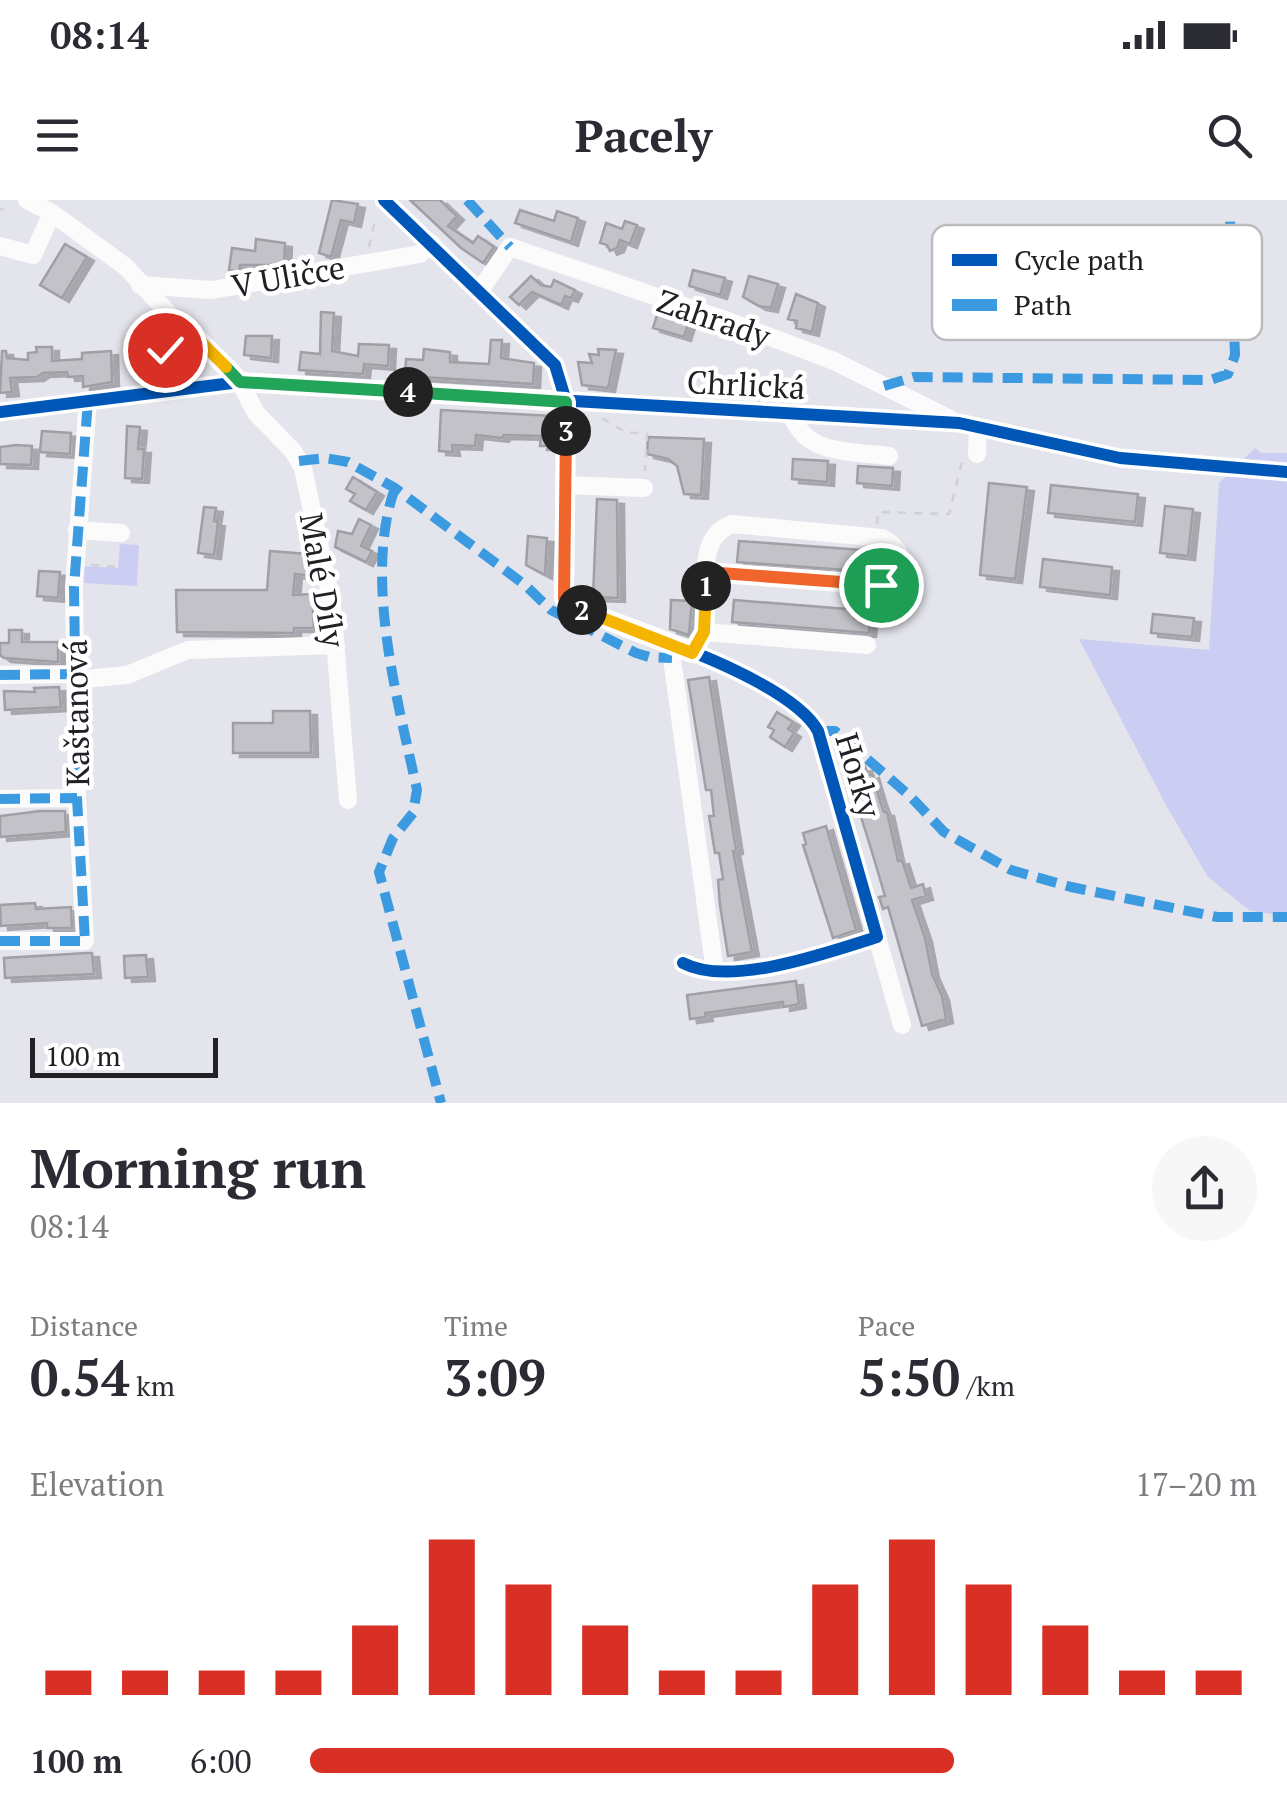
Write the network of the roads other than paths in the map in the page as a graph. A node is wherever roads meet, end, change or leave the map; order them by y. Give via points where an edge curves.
1 (26, 200) edge
2 (380, 208) edge
3 (52, 214) junction
4 (432, 244) junction
5 (0, 246) edge
6 (140, 284) junction
7 (480, 290) junction
8 (187, 346) junction
9 (240, 382) junction
10 (154, 392) junction
11 (88, 400) junction
12 (566, 402) junction
13 (0, 412) edge
14 (790, 414) junction
15 (968, 426) junction
16 (977, 454) dead end
17 (889, 456) dead end
18 (1287, 472) edge
19 (565, 485) junction
20 (644, 488) dead end
21 (77, 530) junction
22 (121, 533) dead end
23 (707, 572) junction
24 (704, 632) junction
25 (336, 644) junction
26 (670, 644) junction
27 (867, 645) dead end
28 (692, 653) junction
29 (0, 674) edge
30 (74, 677) junction
31 (77, 798) junction
32 (0, 799) edge
33 (348, 800) dead end
34 (878, 937) junction
35 (0, 941) edge
36 (683, 963) dead end
37 (715, 972) junction
38 (902, 1025) dead end

1 - 3 street
2 - 4 street
3 - 5 street via 33,255
3 - 6 street
4 - 6 street, V Uličce via 420,254 212,290
4 - 7 street
6 - 8 street
7 - 12 street via 556,365
7 - 15 street, Zahrady via 510,247 834,361
8 - 9 street via 204,343
8 - 10 street via 180,338 165,350
9 - 10 street, Chrlická
9 - 12 street, Chrlická
9 - 25 street, Malé Díly via 256,413 303,468
10 - 11 street, Chrlická
11 - 13 street, Chrlická
11 - 21 street, Kaštanová
12 - 14 street, Chrlická
12 - 19 street, Horky
14 - 15 street, Chrlická
14 - 17 street via 810,442
15 - 16 street
15 - 18 street, Chrlická via 1120,458
19 - 20 street
19 - 26 street, Horky via 564,598
21 - 22 street
21 - 30 street, Kaštanová
23 - 23 street via 881,585 892,581 902,562 894,543 882,538 732,524 708,543
23 - 24 street
24 - 27 street
24 - 28 street
25 - 30 street via 188,650 127,674
25 - 33 street, Malé Díly
26 - 28 street, Horky
26 - 37 street
28 - 34 street, Horky via 767,686 814,724
29 - 30 street
30 - 31 street, Kaštanová
31 - 32 street
31 - 35 street, Kaštanová via 85,941
34 - 37 street via 800,961
34 - 38 street, Horky
36 - 37 street

